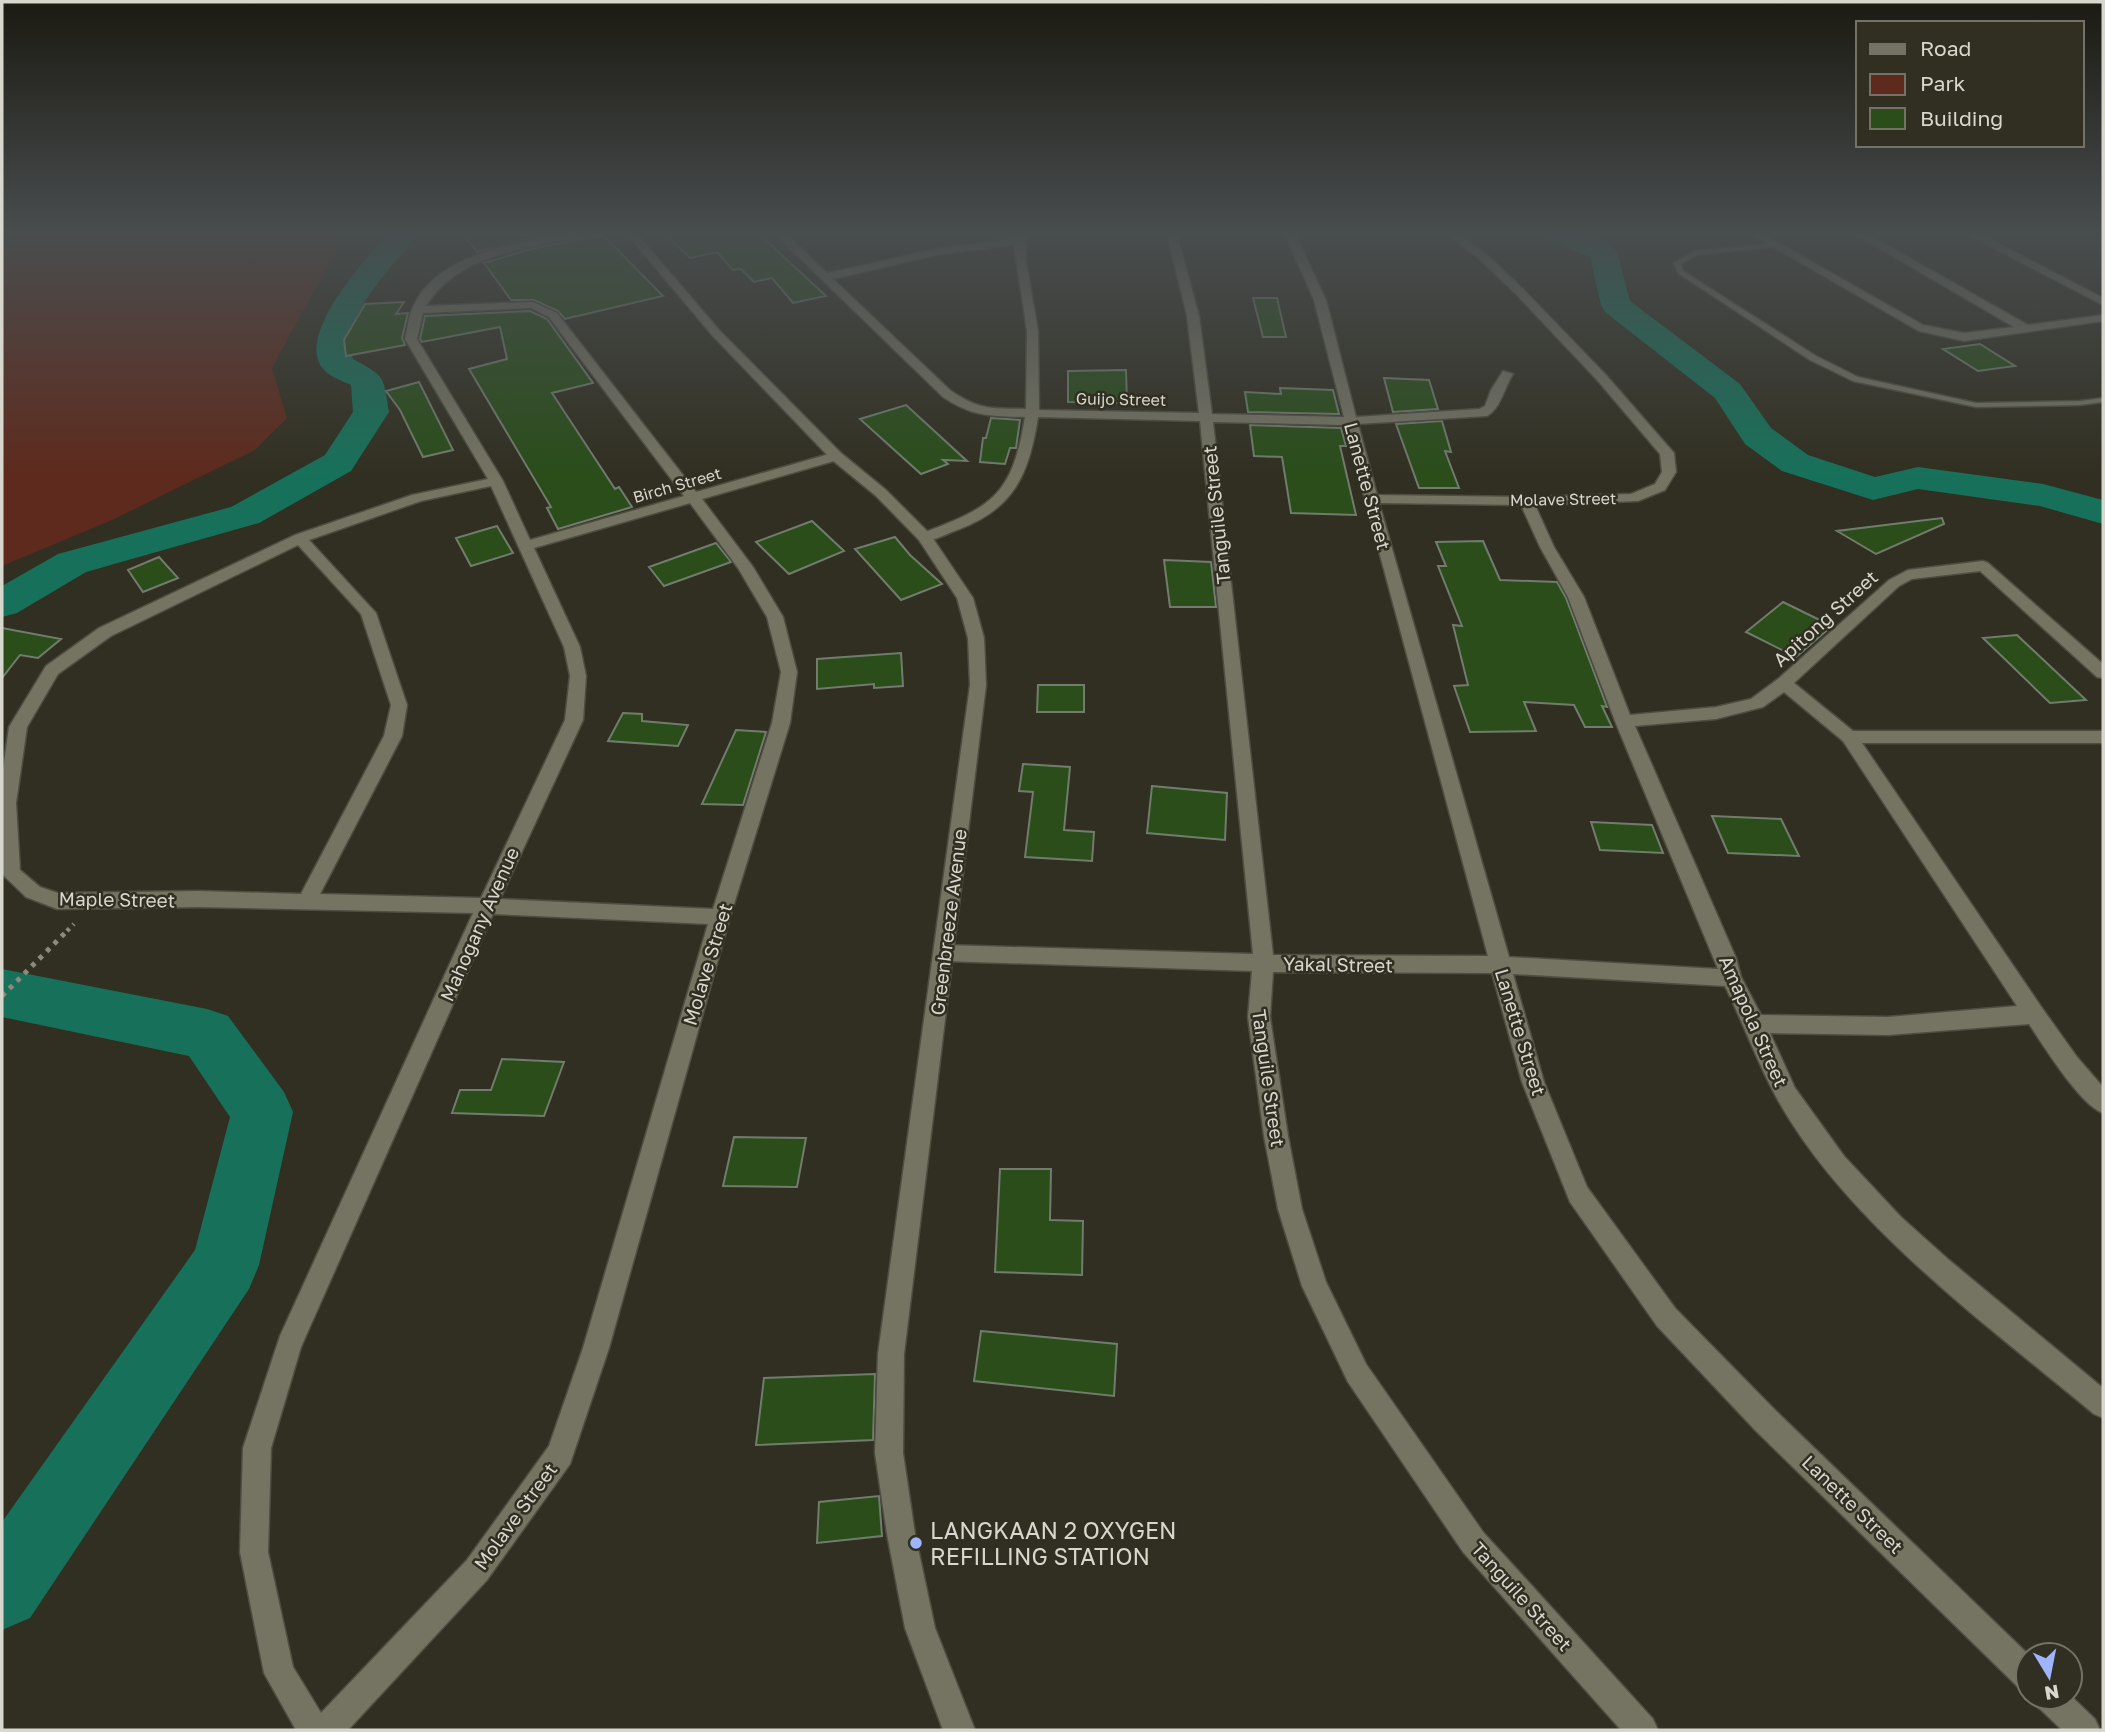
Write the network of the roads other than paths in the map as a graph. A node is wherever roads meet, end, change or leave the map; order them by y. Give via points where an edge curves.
1 (416, 315) edge
2 (553, 315) edge
3 (701, 315) edge
4 (866, 315) edge
5 (1029, 315) edge
6 (1193, 315) edge
7 (1324, 315) edge
8 (1542, 315) edge
9 (1746, 315) edge
10 (1896, 315) edge
11 (2002, 315) edge
12 (2103, 318) edge
13 (2027, 329) junction
14 (1507, 374) dead end
15 (2103, 400) edge
16 (1031, 415) junction
17 (1206, 418) junction
18 (1350, 421) junction
19 (836, 456) junction
20 (496, 481) junction
21 (694, 499) junction
22 (1371, 499) junction
23 (1527, 501) junction
24 (925, 537) junction
25 (300, 538) junction
26 (526, 546) junction
27 (2103, 673) edge
28 (1784, 683) junction
29 (1624, 722) junction
30 (1849, 737) junction
31 (2103, 737) edge
32 (306, 902) junction
33 (489, 906) junction
34 (720, 917) junction
35 (945, 953) junction
36 (1264, 963) junction
37 (1500, 965) junction
38 (1731, 978) junction
39 (2034, 1014) junction
40 (1755, 1024) junction
41 (2103, 1102) edge
42 (2103, 1405) edge
43 (2014, 1661) edge
44 (2064, 1711) edge
45 (314, 1730) edge
46 (327, 1730) edge
47 (959, 1730) edge
48 (1642, 1730) edge
49 (2084, 1730) edge

1 - 20 street, Mahogany Avenue via 411,339
2 - 21 street, Molave Street
3 - 19 street, Greenbreeze Avenue
4 - 16 street, Guijo Street via 957,402 982,412
5 - 16 street via 1035,362
6 - 17 street, Tanguile Street
7 - 18 street, Lanette Street
8 - 23 street, Molave Street via 1667,453 1669,472 1660,487 1633,498
9 - 15 lane via 1813,358 1856,379 1976,405
10 - 13 street via 1919,328 1964,337
11 - 13 street
12 - 13 street
14 - 18 street, Guijo Street via 1495,402 1482,413
16 - 17 street, Guijo Street
16 - 24 street via 1012,488 993,507
17 - 18 street, Guijo Street
17 - 36 street, Tanguile Street
18 - 22 street, Lanette Street
19 - 21 street, Birch Street
19 - 24 street, Greenbreeze Avenue
20 - 25 street, Maple Street via 417,498
20 - 26 street, Mahogany Avenue
21 - 26 street, Birch Street
21 - 34 street, Molave Street via 775,617 789,672 781,723
22 - 23 street, Molave Street
22 - 37 street, Lanette Street
23 - 29 street, Amapola Street via 1576,597
24 - 35 street, Greenbreeze Avenue via 965,598 976,638 978,685
25 - 32 street via 368,613 399,705 393,736
25 - 32 street, Maple Street via 105,632 52,670 18,727 7,803 11,873 33,892 57,901
26 - 33 street, Mahogany Avenue via 572,647 578,676 575,720
27 - 28 street, Apitong Street via 1983,566 1908,575 1894,583
28 - 29 street, Apitong Street via 1757,704
28 - 30 street
29 - 38 street, Amapola Street
30 - 31 street
30 - 39 street
32 - 33 street, Maple Street
33 - 34 street, Maple Street
33 - 45 street, Mahogany Avenue via 289,1345 257,1448 254,1552 279,1672
34 - 46 street, Molave Street via 596,1348 560,1454 477,1570
35 - 36 street, Yakal Street
35 - 47 street, Greenbreeze Avenue via 891,1353 889,1453 920,1628
36 - 37 street, Yakal Street
36 - 48 street, Tanguile Street via 1259,1017 1290,1209 1315,1286 1357,1373 1473,1542
37 - 38 street, Yakal Street
37 - 43 street, Lanette Street via 1533,1082 1578,1194 1620,1256 1666,1317 1766,1421
38 - 40 street, Amapola Street
39 - 40 street via 1888,1026
39 - 41 street
40 - 42 street, Amapola Street via 1787,1094 1836,1164 1940,1269
44 - 49 street

